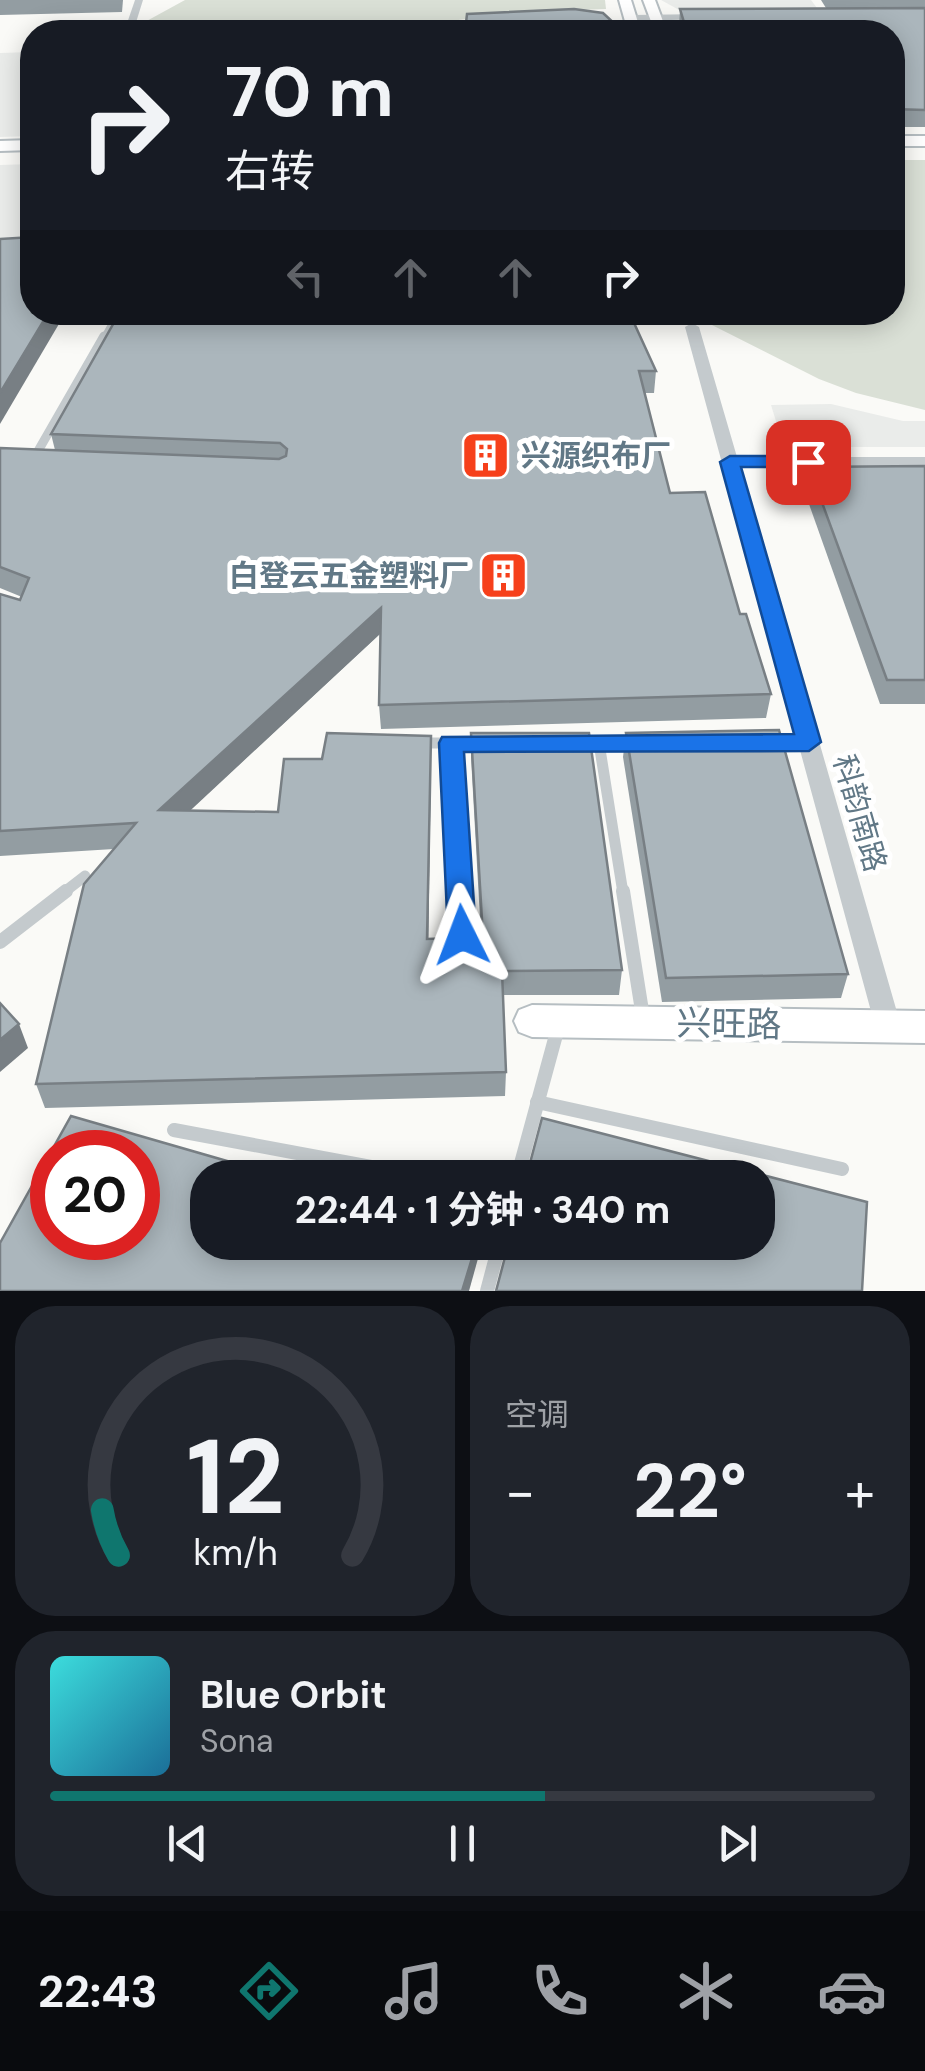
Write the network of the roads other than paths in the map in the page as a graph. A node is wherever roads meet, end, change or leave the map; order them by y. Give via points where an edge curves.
1 (716, 17) edge
2 (695, 20) edge
3 (111, 325) edge
4 (692, 327) dead end
5 (16, 462) edge
6 (730, 462) junction
7 (925, 462) edge
8 (32, 463) junction
9 (51, 464) edge
10 (752, 742) edge
11 (809, 742) junction
12 (412, 743) edge
13 (451, 743) junction
14 (488, 743) edge
15 (562, 743) edge
16 (599, 743) junction
17 (656, 743) edge
18 (85, 876) edge
19 (462, 935) edge
20 (0, 942) edge
21 (546, 1021) joint
22 (644, 1023) junction
23 (888, 1026) junction
24 (925, 1027) edge
25 (537, 1102) junction
26 (174, 1130) dead end
27 (334, 1160) edge
28 (522, 1160) edge
29 (842, 1168) dead end
30 (495, 1260) edge
31 (486, 1291) edge

1 - 2 street
3 - 8 lane
4 - 6 street, 科韵南路
5 - 8 lane
6 - 7 street
6 - 11 street, 科韵南路
8 - 9 lane
10 - 11 lane
11 - 23 street, 科韵南路
12 - 13 lane
13 - 14 lane
13 - 19 lane
15 - 16 lane
16 - 17 lane
16 - 22 lane
18 - 20 lane
21 - 22 main road, 兴旺路
21 - 25 lane
22 - 23 main road, 兴旺路
23 - 24 main road, 兴旺路
25 - 28 lane
25 - 29 lane
26 - 27 lane
30 - 31 lane

